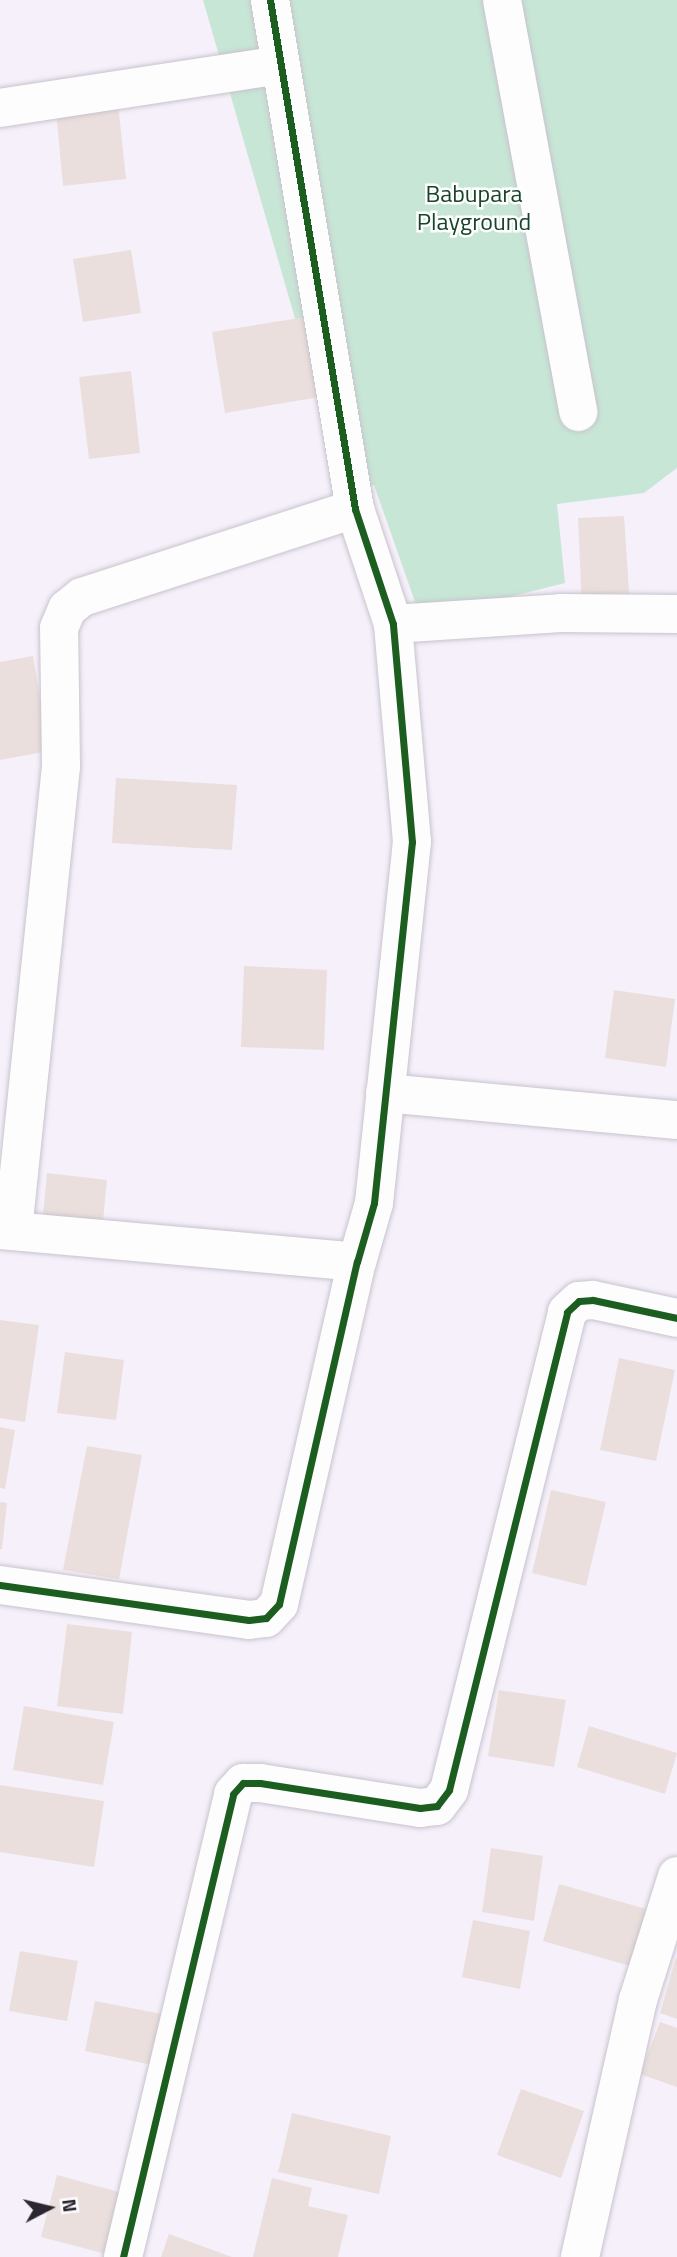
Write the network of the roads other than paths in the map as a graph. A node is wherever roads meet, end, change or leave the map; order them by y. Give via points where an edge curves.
1 (270, 0) edge
2 (502, 0) edge
3 (280, 65) junction
4 (0, 108) edge
5 (578, 411) dead end
6 (355, 509) junction
7 (677, 614) edge
8 (393, 624) junction
9 (385, 1093) junction
10 (677, 1120) edge
11 (7, 1231) edge
12 (357, 1262) junction
13 (677, 1318) edge
14 (0, 1585) edge
15 (677, 1876) edge
16 (123, 2257) edge
17 (580, 2257) edge

1 - 3 street
2 - 5 street
3 - 4 street
3 - 6 street
6 - 8 street
6 - 11 street via 82,597 66,609 59,628 61,766
7 - 8 street via 561,613
8 - 9 street via 412,842
9 - 10 street
9 - 12 street via 374,1203
11 - 12 street
12 - 14 street via 279,1604 267,1618 249,1620
13 - 16 street via 593,1300 579,1301 567,1312 449,1790 437,1806 419,1808 260,1783 243,1783 233,1794
15 - 17 street via 638,2000

